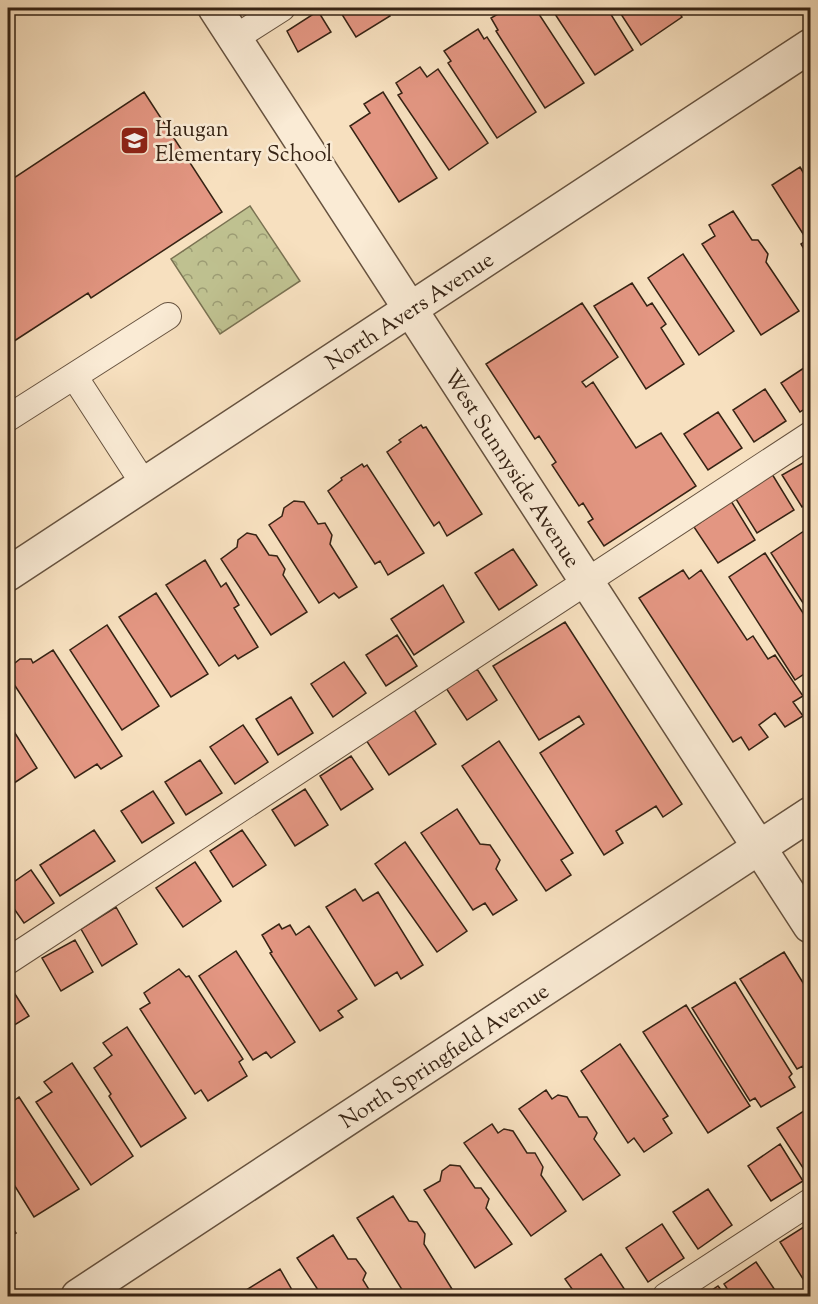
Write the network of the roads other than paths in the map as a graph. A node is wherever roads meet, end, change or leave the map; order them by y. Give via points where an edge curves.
1 (215, 8) edge
2 (282, 8) edge
3 (235, 38) junction
4 (810, 46) edge
5 (411, 309) junction
6 (168, 316) dead end
7 (74, 376) junction
8 (8, 418) edge
9 (810, 435) edge
10 (144, 484) junction
11 (8, 574) edge
12 (587, 581) junction
13 (810, 814) edge
14 (759, 848) junction
15 (810, 926) edge
16 (8, 961) edge
17 (810, 1202) edge
18 (78, 1296) edge
19 (666, 1296) edge

1 - 3 street, West Sunnyside Avenue
2 - 3 lane
3 - 5 street, West Sunnyside Avenue
4 - 5 street, North Avers Avenue
5 - 10 street, North Avers Avenue
5 - 12 street, West Sunnyside Avenue
6 - 7 lane
7 - 8 lane
7 - 10 lane
9 - 12 lane
10 - 11 street, North Avers Avenue
12 - 14 street, West Sunnyside Avenue
12 - 16 lane
13 - 14 street, North Springfield Avenue
14 - 15 street, West Sunnyside Avenue
14 - 18 street, North Springfield Avenue
17 - 19 lane

